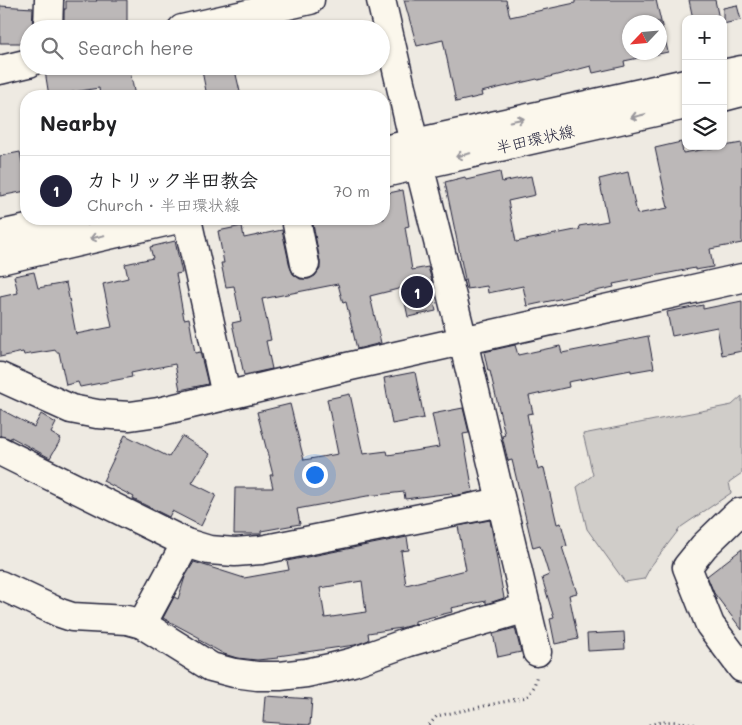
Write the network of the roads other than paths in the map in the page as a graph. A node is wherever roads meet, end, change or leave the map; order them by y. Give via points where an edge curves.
1 (48, 0) edge
2 (310, 0) edge
3 (381, 0) edge
4 (212, 11) edge
5 (48, 20) edge
6 (197, 20) edge
7 (386, 20) edge
8 (390, 38) edge
9 (20, 65) edge
10 (0, 70) edge
11 (742, 70) edge
12 (727, 73) edge
13 (682, 84) edge
14 (742, 92) edge
15 (727, 95) edge
16 (682, 106) edge
17 (390, 151) edge
18 (417, 154) junction
19 (390, 170) edge
20 (46, 225) edge
21 (152, 225) edge
22 (188, 225) edge
23 (297, 225) edge
24 (0, 235) edge
25 (0, 260) edge
26 (305, 264) dead end
27 (742, 278) edge
28 (463, 341) junction
29 (0, 377) edge
30 (226, 395) junction
31 (0, 451) edge
32 (501, 502) junction
33 (742, 512) edge
34 (186, 543) junction
35 (0, 585) edge
36 (527, 608) junction
37 (142, 624) junction
38 (537, 652) road end
39 (742, 668) edge

1 - 5 street
2 - 4 street
3 - 7 street
4 - 6 street
8 - 18 street
9 - 10 street
11 - 12 street
18 -> 13 street, 半田環状線
14 - 15 street
16 -> 18 street, 半田環状線
17 - 18 street, 半田環状線
18 - 19 street, 半田環状線
18 - 28 street
20 - 24 street
21 -> 25 street
22 - 30 street
23 - 26 street
27 - 28 street
28 - 30 street
28 - 32 street
29 - 30 street via 71,408 97,414 130,416 158,412
31 - 34 street
32 - 34 street via 261,550 226,552
32 - 36 street
33 - 39 street via 704,546 687,567 710,625
34 - 37 street
35 - 37 street via 72,617 128,620
36 - 37 street via 409,642 353,662 306,674 280,676 234,674 211,667
36 - 38 street

